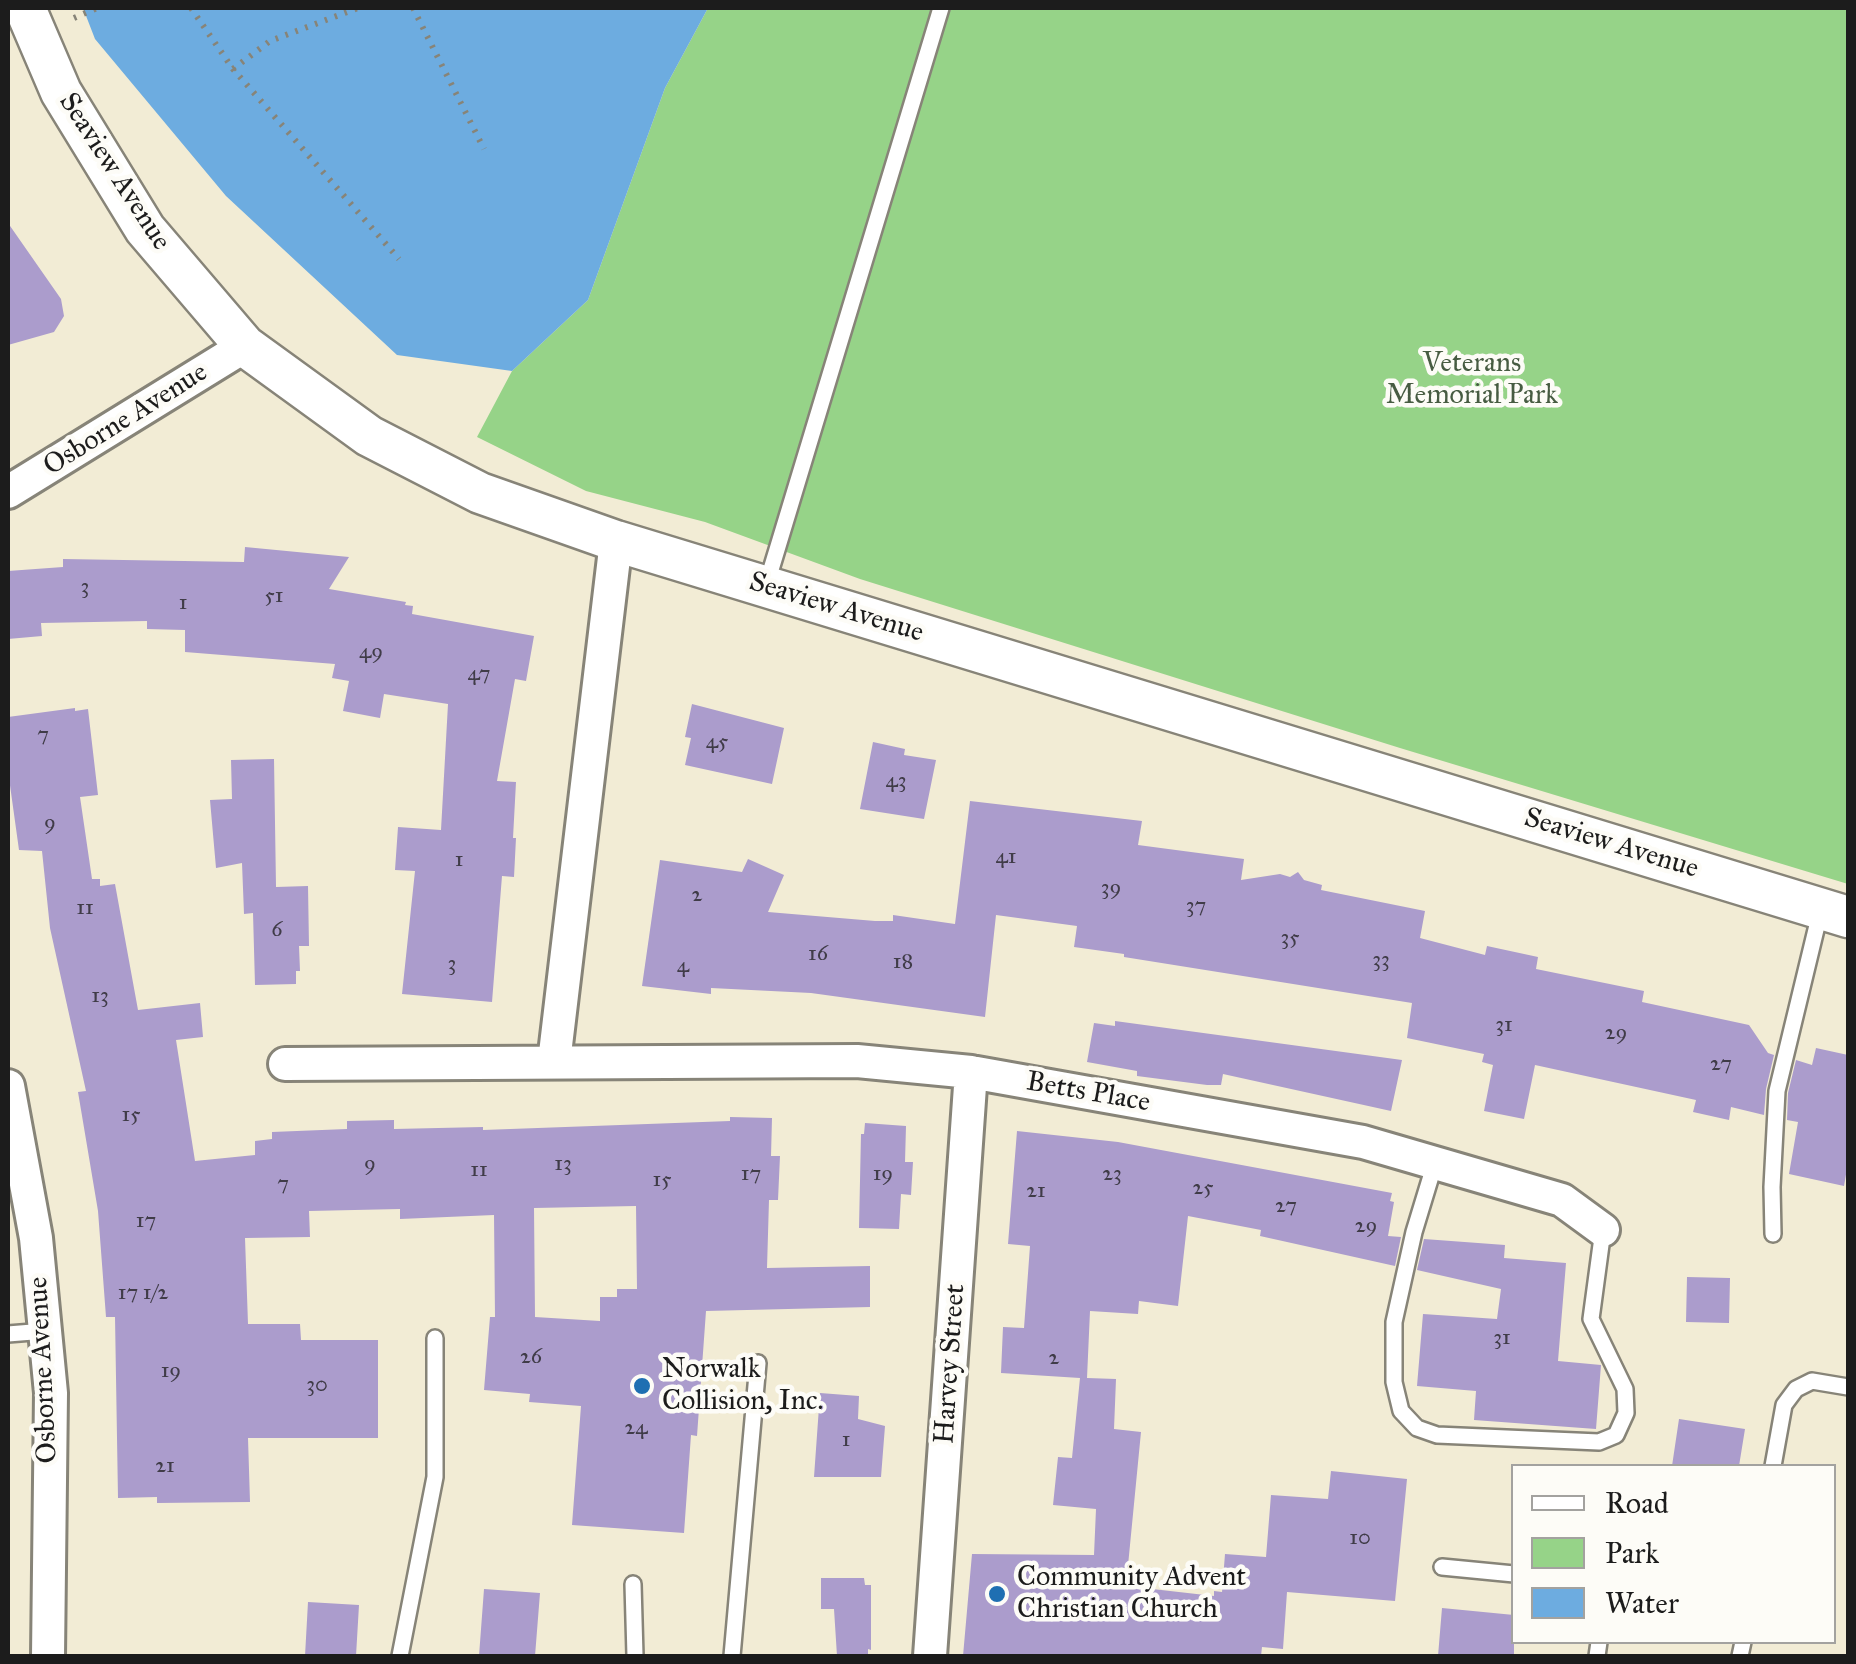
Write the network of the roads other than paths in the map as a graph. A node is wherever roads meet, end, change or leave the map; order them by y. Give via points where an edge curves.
1 (24, 8) edge
2 (941, 8) edge
3 (244, 346) junction
4 (8, 492) edge
5 (616, 541) junction
6 (766, 586) junction
7 (1835, 913) edge
8 (554, 1062) junction
9 (285, 1064) dead end
10 (971, 1072) junction
11 (8, 1086) edge
12 (1435, 1163) junction
13 (1603, 1230) joint
14 (1773, 1234) dead end
15 (45, 1330) junction
16 (8, 1334) edge
17 (434, 1338) dead end
18 (758, 1363) dead end
19 (1848, 1387) edge
20 (1773, 1464) edge
21 (1442, 1567) dead end
22 (1511, 1574) edge
23 (633, 1584) dead end
24 (48, 1656) edge
25 (400, 1656) edge
26 (635, 1656) edge
27 (732, 1656) edge
28 (930, 1656) edge

1 - 3 street, Seaview Avenue via 61,92 145,229
2 - 6 lane
3 - 4 street, Osborne Avenue
3 - 5 street, Seaview Avenue via 369,436 480,493
5 - 6 street, Seaview Avenue
5 - 8 street
6 - 7 street, Seaview Avenue
7 - 14 lane via 1777,1091
8 - 9 street, Betts Place
8 - 10 street, Betts Place via 858,1061
10 - 12 street, Betts Place via 1363,1142
10 - 28 street, Harvey Street
11 - 15 street, Osborne Avenue
12 - 13 street, Betts Place via 1562,1200
12 - 13 lane via 1394,1322 1394,1382 1402,1411 1416,1428 1437,1435 1599,1442 1616,1435 1626,1413 1625,1389 1592,1319
15 - 16 lane
15 - 24 street, Osborne Avenue via 51,1393
17 - 25 lane via 435,1477
18 - 27 lane
19 - 20 lane via 1812,1381 1796,1389 1784,1405
21 - 22 lane
23 - 26 lane

